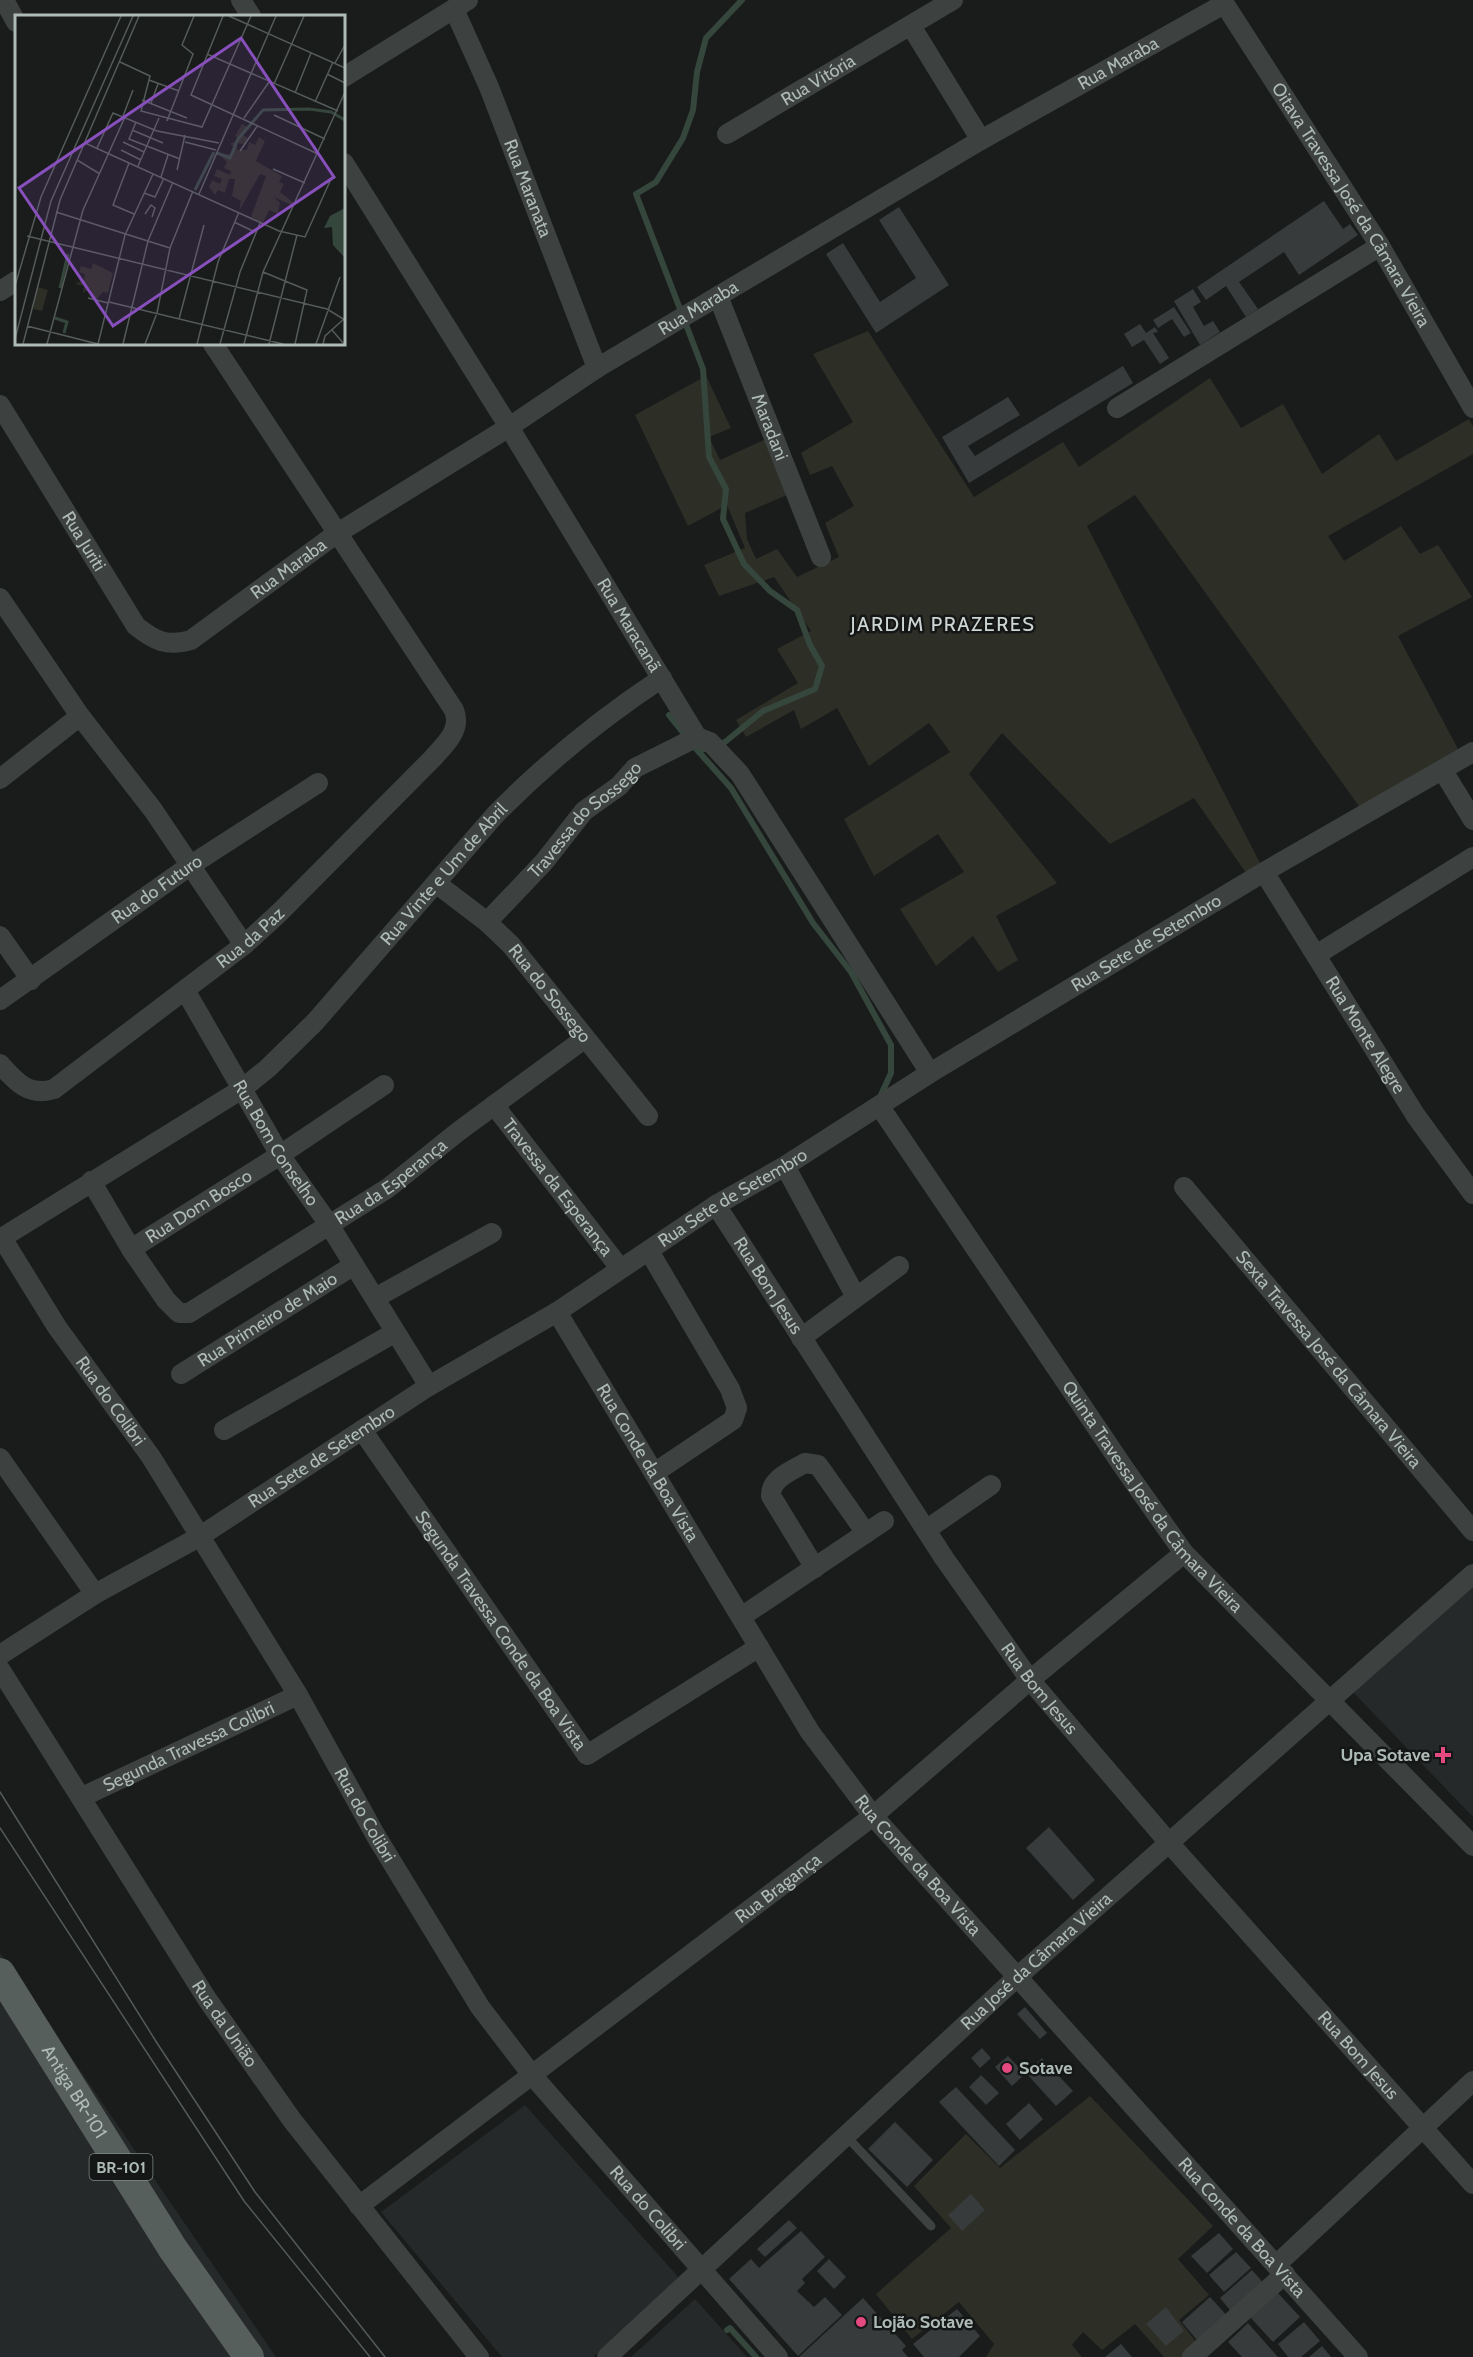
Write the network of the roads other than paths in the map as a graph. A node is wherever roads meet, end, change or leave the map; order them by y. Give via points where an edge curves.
1 (4, 0) edge
2 (241, 0) edge
3 (953, 0) edge
4 (1223, 2) edge
5 (461, 4) edge
6 (250, 15) edge
7 (15, 20) edge
8 (911, 26) junction
9 (345, 76) edge
10 (727, 134) dead end
11 (981, 140) junction
12 (345, 165) edge
13 (1380, 246) junction
14 (15, 282) edge
15 (0, 291) edge
16 (718, 296) junction
17 (214, 345) edge
18 (597, 368) junction
19 (0, 405) edge
20 (1117, 408) dead end
21 (1473, 408) edge
22 (509, 427) junction
23 (336, 534) junction
24 (821, 557) dead end
25 (0, 598) edge
26 (191, 640) joint
27 (662, 678) junction
28 (80, 716) junction
29 (697, 737) junction
30 (1473, 752) edge
31 (1443, 771) junction
32 (0, 779) edge
33 (318, 783) dead end
34 (1473, 820) edge
35 (1473, 857) edge
36 (191, 866) junction
37 (1264, 872) junction
38 (437, 884) junction
39 (487, 922) junction
40 (0, 936) edge
41 (244, 945) junction
42 (1316, 955) junction
43 (31, 980) junction
44 (185, 990) junction
45 (0, 1000) edge
46 (584, 1039) junction
47 (0, 1064) edge
48 (930, 1073) junction
49 (384, 1085) dead end
50 (242, 1089) junction
51 (494, 1105) junction
52 (880, 1107) junction
53 (648, 1116) dead end
54 (280, 1155) junction
55 (785, 1166) junction
56 (91, 1181) junction
57 (1184, 1187) dead end
58 (1473, 1194) edge
59 (716, 1205) junction
60 (328, 1223) junction
61 (492, 1233) dead end
62 (1, 1239) edge
63 (131, 1249) junction
64 (649, 1251) junction
65 (354, 1265) junction
66 (899, 1266) dead end
67 (620, 1268) junction
68 (375, 1298) junction
69 (856, 1298) junction
70 (557, 1312) junction
71 (394, 1333) junction
72 (801, 1338) junction
73 (181, 1374) dead end
74 (429, 1386) junction
75 (224, 1430) dead end
76 (362, 1430) junction
77 (0, 1458) edge
78 (654, 1473) junction
79 (991, 1485) dead end
80 (884, 1521) dead end
81 (926, 1530) junction
82 (1473, 1531) edge
83 (866, 1533) junction
84 (199, 1537) junction
85 (1184, 1553) junction
86 (815, 1568) junction
87 (1473, 1574) edge
88 (95, 1594) junction
89 (741, 1617) junction
90 (759, 1647) junction
91 (0, 1655) edge
92 (0, 1669) edge
93 (1030, 1680) junction
94 (298, 1695) junction
95 (1329, 1702) junction
96 (82, 1797) junction
97 (873, 1816) junction
98 (1170, 1844) junction
99 (1473, 1846) edge
100 (0, 1973) edge
101 (1016, 1978) junction
102 (532, 2075) junction
103 (1473, 2081) edge
104 (1421, 2127) junction
105 (847, 2137) junction
106 (1473, 2184) edge
107 (359, 2206) junction
108 (932, 2226) dead end
109 (1280, 2270) junction
110 (702, 2272) junction
111 (249, 2357) edge
112 (479, 2357) edge
113 (607, 2357) edge
114 (778, 2357) edge
115 (1192, 2357) edge
116 (1358, 2357) edge

1 - 7 street
2 - 6 street
3 - 8 street, Rua Vitória
4 - 11 street, Rua Maraba
4 - 13 street, Oitava Travessa José da Câmara Vieira
5 - 9 street
5 - 18 street, Rua Maranata
8 - 10 street, Rua Vitória
8 - 11 street
11 - 16 street, Rua Maraba
12 - 22 street, Rua Maracanã
13 - 20 street
13 - 21 street, Oitava Travessa José da Câmara Vieira
14 - 15 street
16 - 18 street, Rua Maraba
16 - 24 street, Maradani
17 - 23 street
18 - 22 street, Rua Maraba
19 - 26 street, Rua Juriti via 136,626 155,640 174,645
22 - 23 street, Rua Maraba
22 - 27 street, Rua Maracanã
23 - 26 street, Rua Maraba
23 - 41 street, Rua da Paz via 454,710 457,725 433,758
25 - 28 street
27 - 29 street, Rua Maracanã
27 - 38 street, Rua Vinte e Um de Abril via 602,718 531,779
28 - 32 street
28 - 36 street via 134,783
29 - 39 street, Travessa do Sossego via 635,768 619,786 584,811 544,862
29 - 48 street, Rua Maracanã via 710,742 740,774
30 - 31 street, Rua Sete de Setembro
31 - 34 street
31 - 37 street, Rua Sete de Setembro
33 - 36 street, Rua do Futuro
35 - 42 street
36 - 41 street
36 - 43 street, Rua do Futuro
37 - 42 street, Rua Monte Alegre
37 - 48 street, Rua Sete de Setembro
38 - 39 street, Rua do Sossego
38 - 50 street, Rua Vinte e Um de Abril via 315,1022
39 - 46 street, Rua do Sossego via 533,970
40 - 43 street
41 - 44 street, Rua da Paz
42 - 58 street, Rua Monte Alegre via 1416,1116
43 - 45 street, Rua do Futuro
44 - 47 street, Rua da Paz via 54,1089 30,1091
44 - 50 street, Rua Bom Conselho
46 - 51 street, Rua da Esperança
46 - 53 street, Rua do Sossego
48 - 52 street, Rua Sete de Setembro
49 - 54 street, Rua Dom Bosco
50 - 54 street, Rua Bom Conselho
50 - 56 street
51 - 60 street, Rua da Esperança via 388,1188
51 - 67 street, Travessa da Esperança
52 - 55 street, Rua Sete de Setembro
52 - 85 street, Quinta Travessa José da Câmara Vieira
54 - 60 street, Rua Bom Conselho
54 - 63 street, Rua Dom Bosco
55 - 59 street, Rua Sete de Setembro
55 - 69 street
56 - 62 street
56 - 63 street
57 - 82 street, Sexta Travessa José da Câmara Vieira
59 - 64 street, Rua Sete de Setembro
59 - 72 street, Rua Bom Jesus
60 - 63 street, Rua da Esperança via 189,1313 174,1309
60 - 65 street, Rua Bom Conselho
61 - 68 street
62 - 84 street, Rua do Colibri via 57,1327 144,1448
64 - 67 street, Rua Sete de Setembro
64 - 78 street via 730,1389 737,1408 733,1420
65 - 68 street, Rua Bom Conselho
65 - 73 street, Rua Primeiro de Maio
66 - 69 street
67 - 70 street, Rua Sete de Setembro
68 - 71 street, Rua Bom Conselho
69 - 72 street
70 - 74 street, Rua Sete de Setembro
70 - 78 street, Rua Conde da Boa Vista
71 - 74 street, Rua Bom Conselho
71 - 75 street
72 - 81 street, Rua Bom Jesus
74 - 76 street, Rua Sete de Setembro
76 - 84 street, Rua Sete de Setembro
76 - 90 street, Segunda Travessa Conde da Boa Vista via 587,1755
77 - 88 street
78 - 89 street, Rua Conde da Boa Vista
79 - 81 street
80 - 83 street
81 - 93 street, Rua Bom Jesus
83 - 86 street
83 - 86 street via 818,1465 804,1463 776,1481 771,1496
84 - 88 street, Rua Sete de Setembro
84 - 94 street, Rua do Colibri
85 - 93 street, Rua Bragança
85 - 95 street, Quinta Travessa José da Câmara Vieira
86 - 89 street
87 - 95 street, Rua José da Câmara Vieira
88 - 91 street, Rua Sete de Setembro
89 - 90 street, Rua Conde da Boa Vista
90 - 97 street, Rua Conde da Boa Vista via 810,1732
92 - 96 street, Rua da União
93 - 97 street, Rua Bragança
93 - 98 street, Rua Bom Jesus
94 - 96 street, Segunda Travessa Colibri
94 - 102 street, Rua do Colibri via 430,1929 480,2007
95 - 98 street, Rua José da Câmara Vieira
95 - 99 street, Quinta Travessa José da Câmara Vieira
96 - 107 street, Rua da União via 207,1999 292,2120
97 - 101 street, Rua Conde da Boa Vista
97 - 102 street, Rua Bragança
98 - 101 street, Rua José da Câmara Vieira
98 - 104 street, Rua Bom Jesus
100 - 111 main road, Antiga BR-101 / BR-101 via 173,2248
101 - 105 street, Rua José da Câmara Vieira
101 - 109 street, Rua Conde da Boa Vista
102 - 107 street, Rua Bragança
102 - 110 street, Rua do Colibri
103 - 104 street
104 - 106 street, Rua Bom Jesus
104 - 109 street
105 - 108 lane
105 - 110 street, Rua José da Câmara Vieira
107 - 112 street, Rua da União
109 - 115 street
109 - 116 street, Rua Conde da Boa Vista
110 - 113 street, Rua José da Câmara Vieira
110 - 114 street, Rua do Colibri

